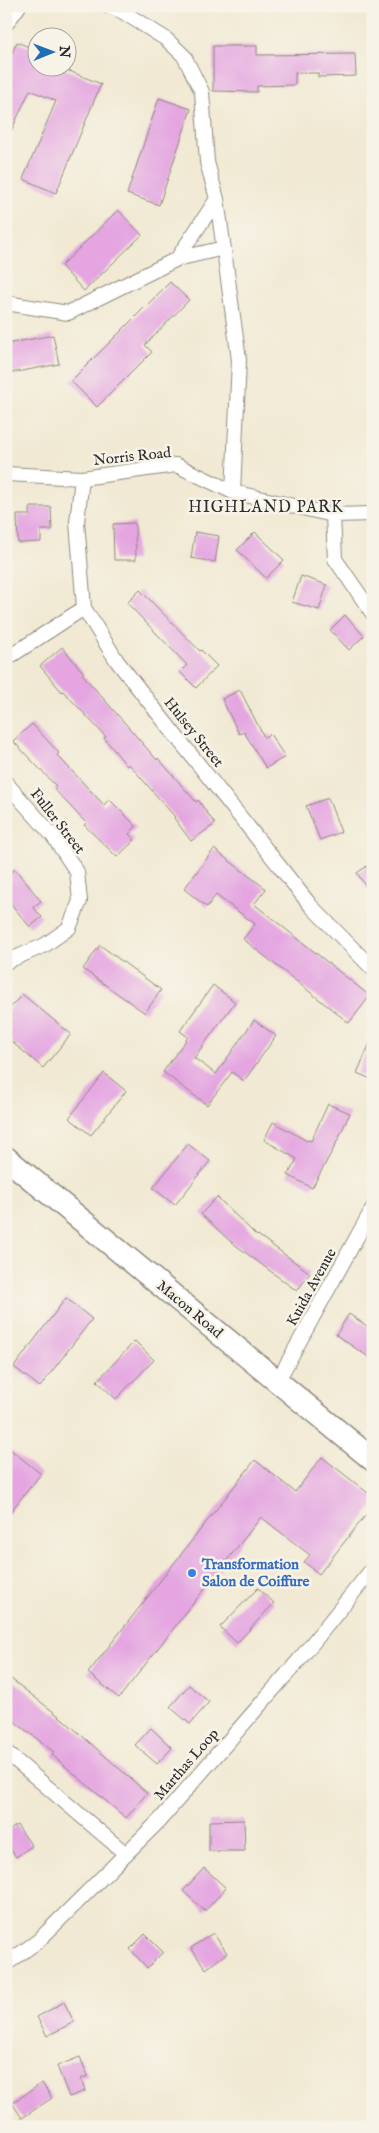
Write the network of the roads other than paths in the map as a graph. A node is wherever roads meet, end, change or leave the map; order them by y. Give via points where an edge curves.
1 (19, 6) edge
2 (109, 6) edge
3 (6, 24) edge
4 (217, 200) junction
5 (224, 248) junction
6 (177, 259) junction
7 (6, 303) edge
8 (6, 474) edge
9 (82, 478) junction
10 (233, 492) junction
11 (373, 514) edge
12 (333, 515) junction
13 (84, 608) junction
14 (373, 614) edge
15 (6, 659) edge
16 (6, 783) edge
17 (6, 962) edge
18 (373, 969) edge
19 (6, 1158) edge
20 (373, 1208) edge
21 (277, 1382) junction
22 (373, 1460) edge
23 (373, 1568) edge
24 (6, 1752) edge
25 (126, 1854) junction
26 (6, 1964) edge

1 - 3 street
2 - 4 street via 166,39 184,56 202,92 207,162
4 - 5 street
4 - 6 street
5 - 6 street
5 - 10 street via 239,360
6 - 7 street via 68,313
8 - 9 street, Norris Road
9 - 10 street, Norris Road via 176,465
9 - 13 street, Hulsey Street via 77,522
10 - 12 street, Norris Road
11 - 12 street, Norris Road
12 - 14 street via 335,559
13 - 15 street
13 - 18 street, Hulsey Street via 117,661 312,906
16 - 17 street, Fuller Street via 54,836 77,872 80,901 69,928 45,945
19 - 21 main road, Macon Road
20 - 21 street, Kuida Avenue
21 - 22 main road, Macon Road
23 - 25 street, Marthas Loop via 299,1660
24 - 25 street
25 - 26 street, Marthas Loop via 38,1941

